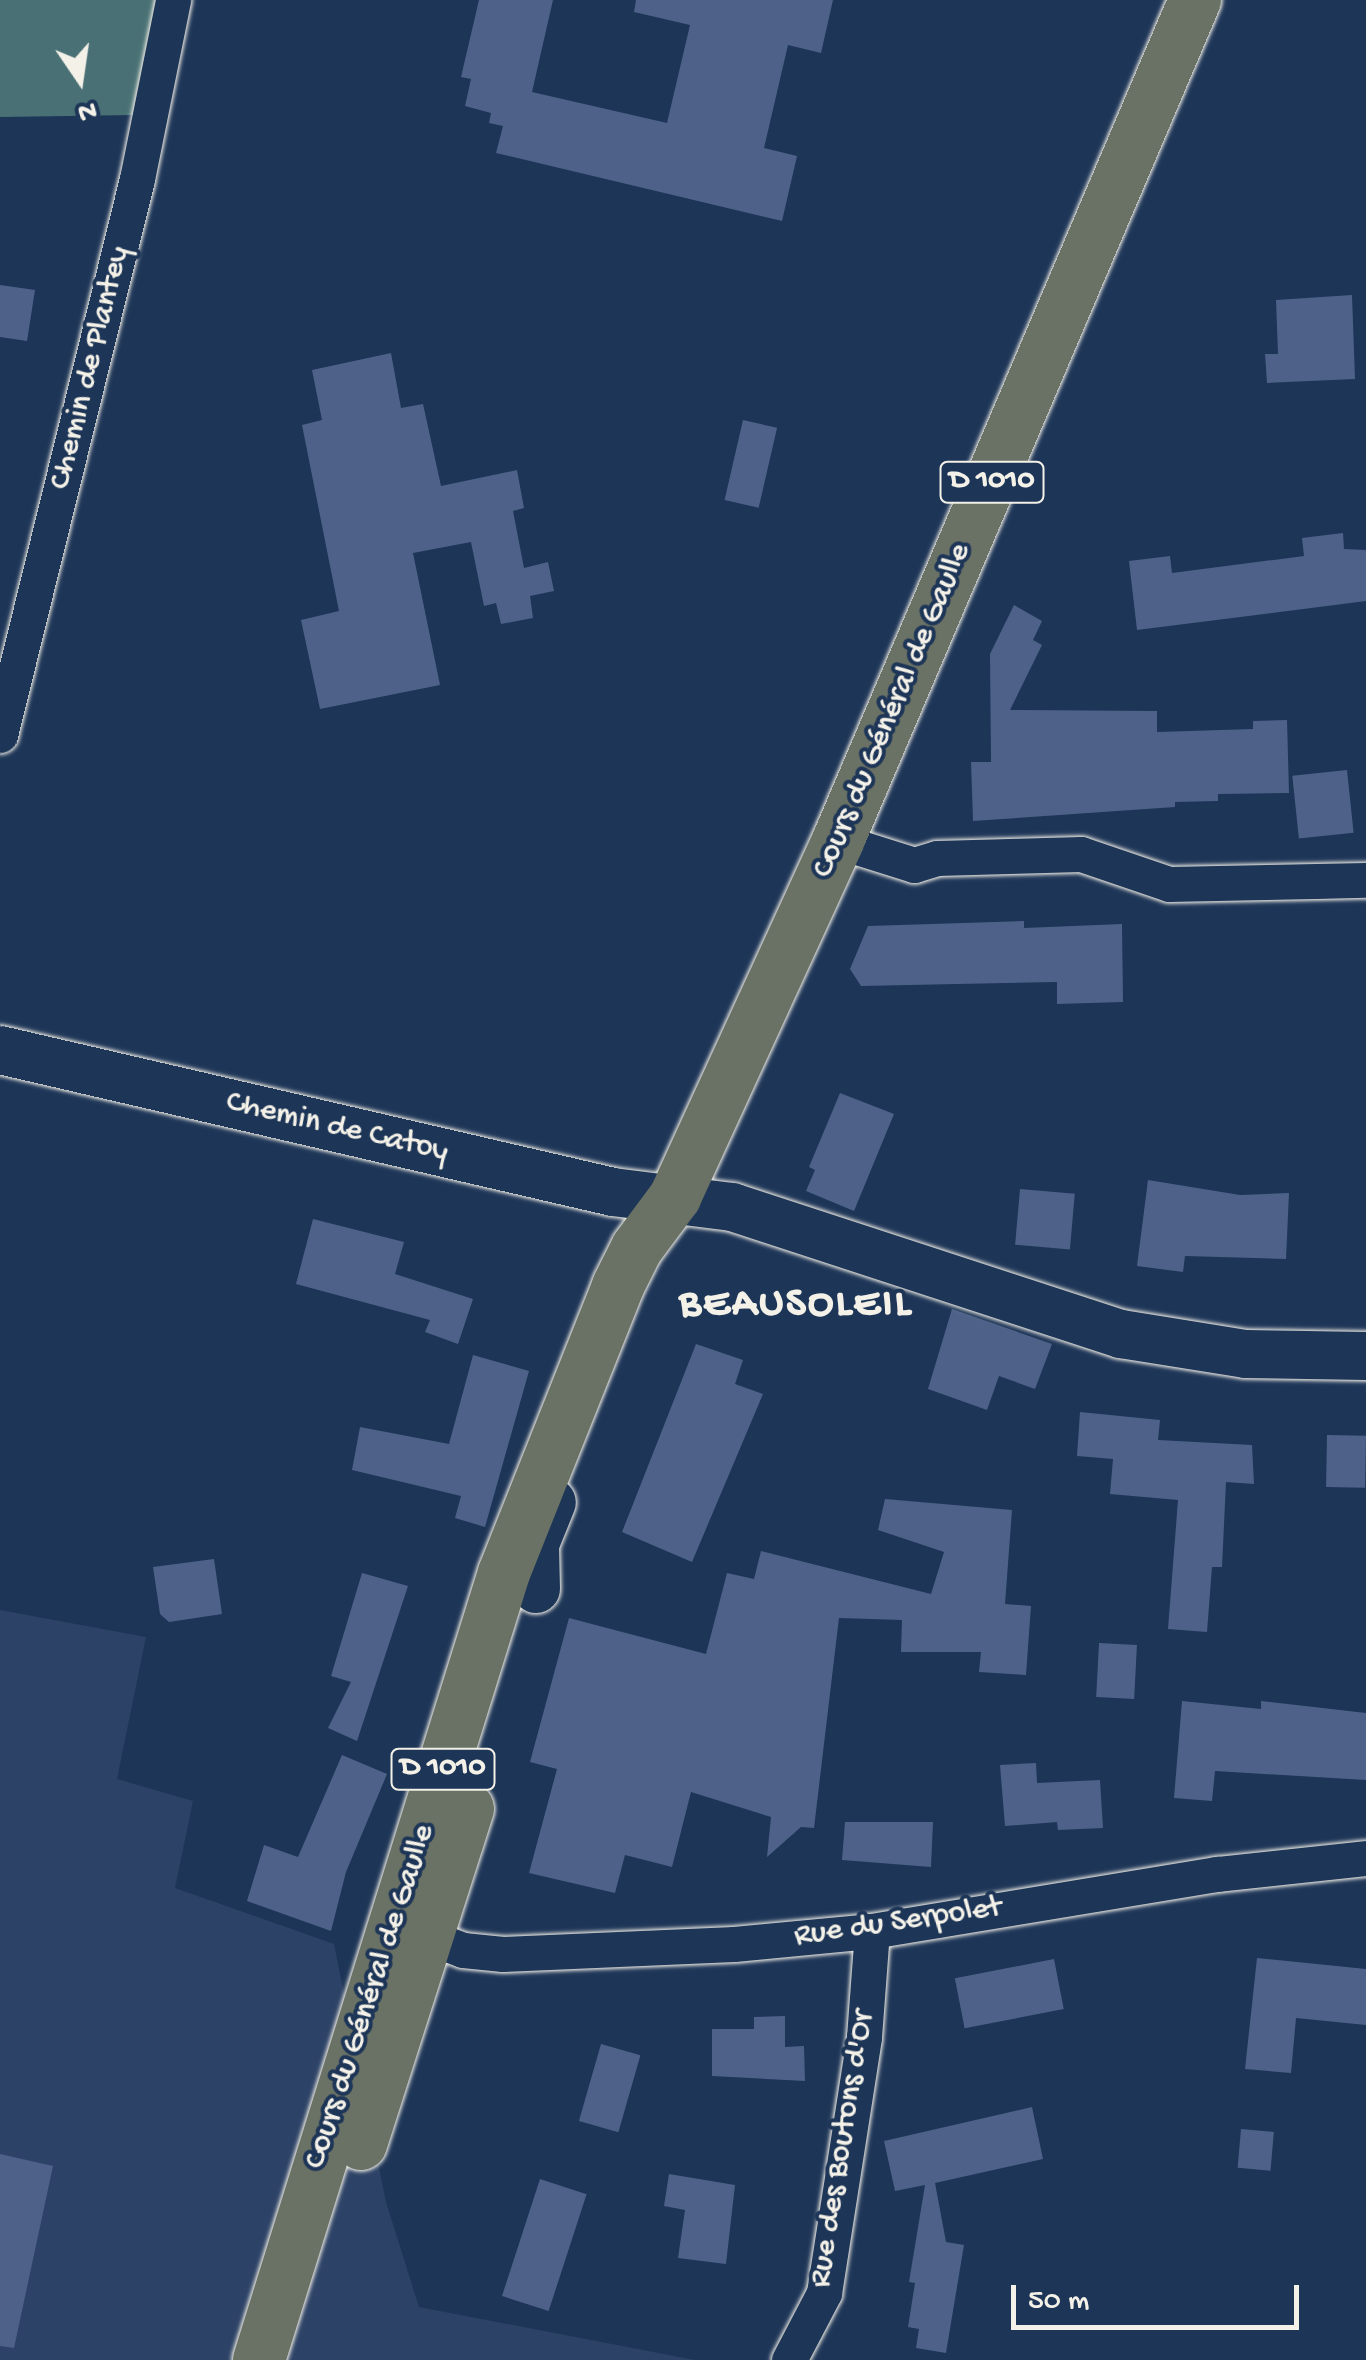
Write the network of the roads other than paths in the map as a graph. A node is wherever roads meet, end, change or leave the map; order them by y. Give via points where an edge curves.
1 (173, 0) edge
2 (1195, 0) edge
3 (0, 735) edge
4 (838, 841) junction
5 (1366, 880) edge
6 (0, 1050) edge
7 (675, 1198) junction
8 (1366, 1356) edge
9 (1366, 1858) edge
10 (872, 1930) junction
11 (411, 1932) junction
12 (392, 1989) junction
13 (259, 2360) edge
14 (292, 2360) edge
15 (789, 2360) edge

1 - 3 street, Chemin de Plantey via 133,198
2 - 4 main road, Cours du Général de Gaulle / D 1010
4 - 5 street via 914,865 938,858 1081,854 1168,884
4 - 7 main road, Cours du Général de Gaulle / D 1010
6 - 7 street, Chemin de Catoy via 613,1192
7 - 8 street, Chemin de Catoy via 763,1216 1121,1334 1246,1354
7 - 11 main road, Cours du Général de Gaulle / D 1010 via 666,1256
7 - 11 main road, Cours du Général de Gaulle / D 1010 via 618,1286 504,1573
9 - 10 street, Rue du Serpolet via 1217,1874
10 - 11 street, Rue du Serpolet via 503,1954 463,1950
10 - 15 street, Rue des Boutons d'Or via 864,2037 824,2293
11 - 12 main road, Cours du Général de Gaulle / D 1010
12 - 13 main road, Cours du Général de Gaulle / D 1010
12 - 14 main road, Cours du Général de Gaulle / D 1010

